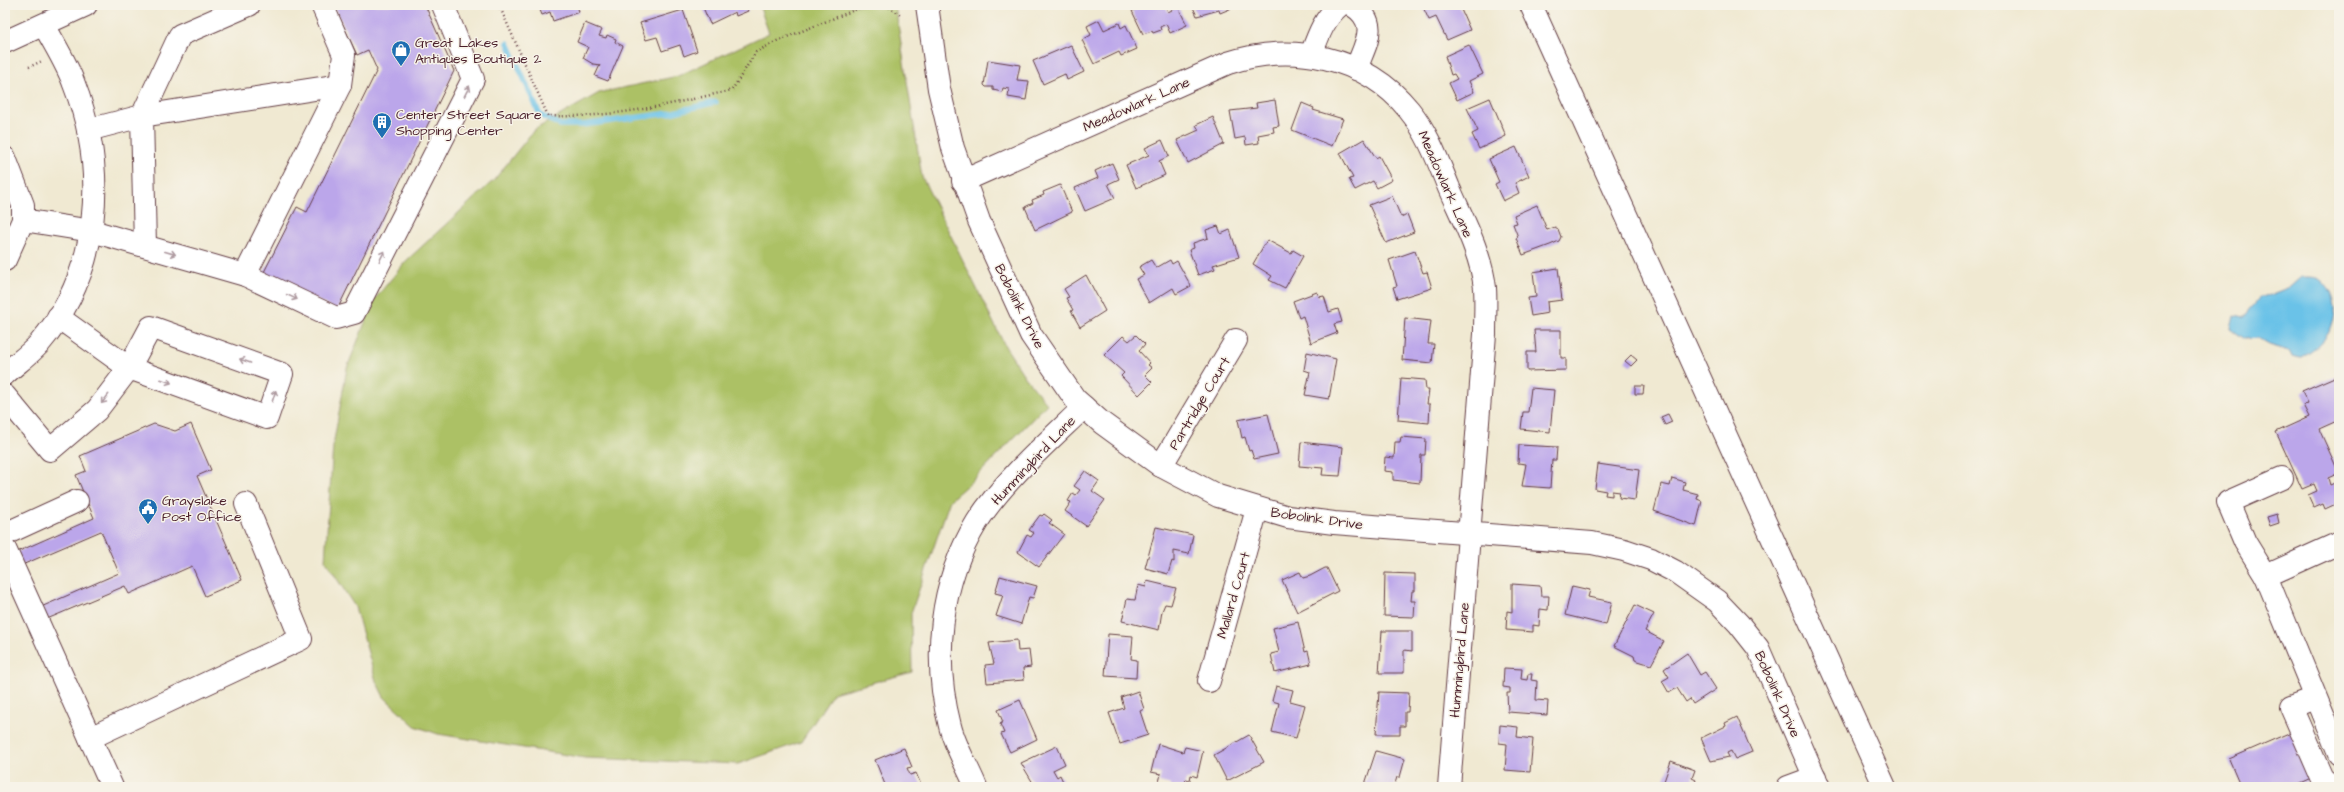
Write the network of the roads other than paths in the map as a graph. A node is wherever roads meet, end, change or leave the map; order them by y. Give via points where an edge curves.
1 (86, 5) edge
2 (249, 5) edge
3 (322, 5) edge
4 (443, 5) edge
5 (927, 5) edge
6 (1340, 5) edge
7 (1352, 5) edge
8 (1531, 5) edge
9 (44, 25) junction
10 (5, 42) edge
11 (1311, 55) junction
12 (1356, 69) junction
13 (340, 85) junction
14 (142, 116) junction
15 (88, 130) junction
16 (5, 158) edge
17 (963, 180) junction
18 (23, 220) junction
19 (92, 231) junction
20 (145, 246) junction
21 (5, 260) edge
22 (245, 275) junction
23 (58, 317) junction
24 (1236, 340) dead end
25 (129, 368) junction
26 (5, 374) edge
27 (5, 396) edge
28 (1084, 406) junction
29 (1162, 466) junction
30 (2282, 478) dead end
31 (77, 501) dead end
32 (246, 504) dead end
33 (1257, 509) junction
34 (1470, 533) junction
35 (5, 534) edge
36 (2339, 543) edge
37 (5, 549) edge
38 (2266, 576) junction
39 (1208, 681) dead end
40 (2315, 698) junction
41 (90, 738) junction
42 (2339, 754) edge
43 (1817, 782) edge
44 (112, 787) edge
45 (976, 787) edge
46 (1448, 787) edge
47 (1788, 787) edge
48 (1885, 787) edge
49 (2333, 787) edge

1 - 9 street
2 - 14 street via 180,35
3 - 13 street via 344,55
22 -> 4 street via 336,318 354,312 473,79
5 - 17 street, Bobolink Drive via 939,89
6 - 11 street via 1330,13
7 - 12 street via 1362,11 1369,23 1370,32
8 - 48 street
9 - 10 street
9 - 15 street via 74,84
11 - 12 street, Meadowlark Lane via 1330,58
11 - 17 street, Meadowlark Lane via 1273,53 1248,56 1228,63
12 - 34 street, Meadowlark Lane via 1395,95 1427,136 1480,262 1485,288 1485,334
13 - 14 street
13 - 22 street
14 - 15 street
14 - 20 street
15 - 19 street via 95,175
16 - 18 street via 23,205
17 - 28 street, Bobolink Drive via 978,220 1031,335 1075,399
18 - 19 street
18 - 21 street
19 - 20 street
19 - 23 street via 82,273
20 -> 22 street
23 - 25 street
23 - 26 street via 39,344
24 - 29 street, Partridge Court
25 -> 25 street via 267,418 282,374 151,327
25 -> 27 street via 97,410 50,450
28 - 29 street, Bobolink Drive via 1102,423
28 - 45 street, Hummingbird Lane via 1016,474 978,521 963,547 953,575 945,604 942,679 950,727
29 - 33 street, Bobolink Drive via 1218,496
30 - 38 street via 2228,502 2246,542
31 - 35 street
32 - 41 street via 301,639
33 - 34 street, Bobolink Drive via 1288,517 1334,523
33 - 39 street, Mallard Court
34 - 43 street, Bobolink Drive via 1592,543 1644,556 1676,572 1717,601 1758,648
34 - 46 street, Hummingbird Lane
36 - 38 street
37 - 41 street
38 - 40 street
40 - 42 street
40 - 49 street via 2291,708 2322,778
41 - 44 street
43 - 47 street

